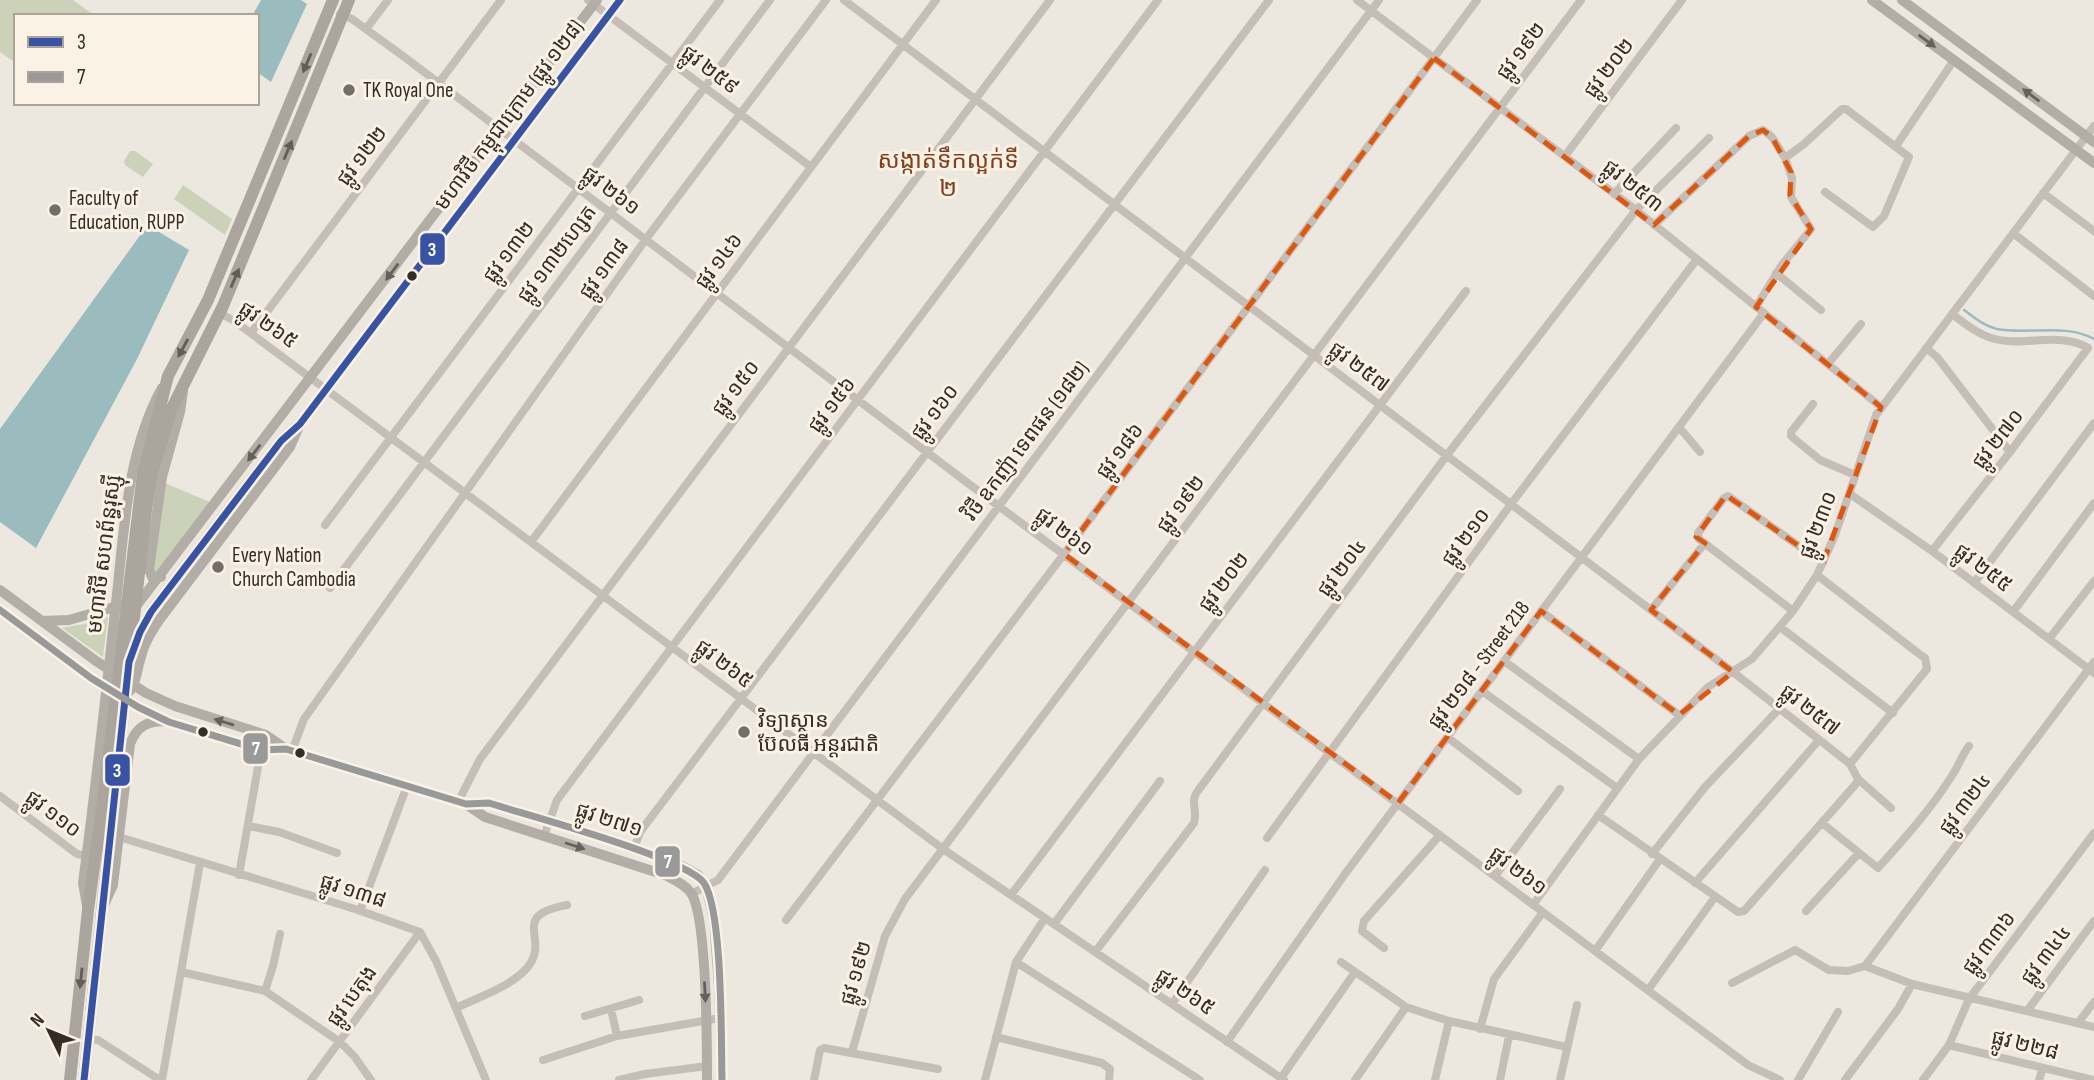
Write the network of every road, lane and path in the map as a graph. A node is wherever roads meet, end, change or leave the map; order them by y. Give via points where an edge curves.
1 (349, 0) edge
2 (388, 0) edge
3 (501, 0) edge
4 (620, 0) edge
5 (720, 0) edge
6 (770, 0) edge
7 (826, 0) edge
8 (844, 0) edge
9 (936, 0) edge
10 (1049, 0) edge
11 (1158, 0) edge
12 (1269, 0) edge
13 (1357, 0) edge
14 (1380, 0) edge
15 (1477, 0) edge
16 (1581, 0) edge
17 (1682, 0) edge
18 (1872, 0) edge
19 (1902, 0) edge
20 (593, 1) edge
21 (331, 5) edge
22 (1371, 11) junction
23 (343, 15) junction
24 (608, 15) junction
25 (366, 29) junction
26 (903, 44) junction
27 (1434, 58) junction
28 (1954, 60) junction
29 (673, 64) junction
30 (439, 83) junction
31 (705, 87) junction
32 (975, 99) junction
33 (1500, 107) junction
34 (740, 114) junction
35 (2094, 126) edge
36 (1676, 128) dead end
37 (500, 129) junction
38 (1709, 138) dead end
39 (2090, 139) edge
40 (514, 140) junction
41 (1896, 146) junction
42 (2076, 149) junction
43 (1045, 152) junction
44 (1565, 156) junction
45 (1785, 158) junction
46 (2094, 163) edge
47 (811, 167) junction
48 (579, 188) junction
49 (1825, 192) dead end
50 (2043, 193) junction
51 (1614, 194) junction
52 (1114, 204) junction
53 (1636, 210) junction
54 (610, 212) junction
55 (1654, 225) junction
56 (2094, 231) edge
57 (2013, 233) junction
58 (646, 239) junction
59 (1186, 258) junction
60 (1697, 259) junction
61 (1776, 273) junction
62 (1466, 290) dead end
63 (717, 293) junction
64 (2094, 296) edge
65 (1250, 307) junction
66 (1756, 307) junction
67 (1821, 310) dead end
68 (219, 313) junction
69 (1765, 313) junction
70 (1952, 314) junction
71 (1861, 324) dead end
72 (251, 333) junction
73 (789, 347) junction
74 (1926, 348) junction
75 (1313, 354) junction
76 (1828, 364) junction
77 (168, 376) junction
78 (311, 378) junction
79 (184, 383) junction
80 (326, 389) junction
81 (858, 399) junction
82 (1379, 404) junction
83 (1812, 404) dead end
84 (1881, 407) junction
85 (2094, 423) edge
86 (300, 424) junction
87 (1679, 427) junction
88 (391, 438) junction
89 (927, 452) junction
90 (1700, 452) dead end
91 (2010, 452) junction
92 (1447, 455) junction
93 (423, 461) junction
94 (147, 473) junction
95 (1855, 475) junction
96 (464, 493) junction
97 (1850, 494) junction
98 (2094, 503) edge
99 (1511, 504) junction
100 (999, 506) junction
101 (325, 525) dead end
102 (531, 542) junction
103 (1705, 544) junction
104 (1932, 551) junction
105 (1064, 554) junction
106 (1582, 557) junction
107 (121, 560) junction
108 (1823, 563) junction
109 (149, 569) junction
110 (1817, 575) junction
111 (161, 577) junction
112 (2094, 581) edge
113 (1974, 583) junction
114 (330, 587) dead end
115 (0, 590) edge
116 (146, 594) junction
117 (603, 595) junction
118 (1129, 603) junction
119 (116, 607) junction
120 (0, 610) edge
121 (1651, 610) junction
122 (1541, 611) junction
123 (1793, 611) junction
124 (2013, 612) junction
125 (40, 621) junction
126 (1780, 627) junction
127 (2049, 639) junction
128 (672, 647) junction
129 (111, 648) junction
130 (1193, 651) junction
131 (1504, 661) junction
132 (129, 662) junction
133 (2092, 668) edge
134 (109, 670) junction
135 (1733, 672) junction
136 (134, 686) junction
137 (106, 688) junction
138 (1482, 691) junction
139 (118, 695) junction
140 (741, 698) junction
141 (1263, 703) junction
142 (1780, 708) junction
143 (1893, 713) junction
144 (1679, 715) junction
145 (169, 722) junction
146 (1447, 737) junction
147 (1819, 740) junction
148 (1969, 746) dead end
149 (261, 750) junction
150 (289, 750) junction
151 (814, 752) junction
152 (1330, 753) junction
153 (1639, 759) junction
154 (1850, 764) junction
155 (1858, 779) junction
156 (1160, 781) dead end
157 (407, 786) junction
158 (110, 788) junction
159 (1617, 788) junction
160 (1560, 789) dead end
161 (1518, 791) dead end
162 (0, 796) edge
163 (878, 801) junction
164 (462, 803) junction
165 (1398, 803) junction
166 (1891, 808) dead end
167 (1598, 815) junction
168 (549, 821) junction
169 (1822, 823) junction
170 (248, 826) junction
171 (2094, 833) edge
172 (1440, 835) junction
173 (544, 836) junction
174 (119, 837) junction
175 (1267, 838) dead end
176 (634, 848) junction
177 (943, 849) junction
178 (337, 853) dead end
179 (1859, 853) junction
180 (86, 856) junction
181 (1656, 856) junction
182 (200, 863) junction
183 (1265, 870) dead end
184 (239, 875) junction
185 (1494, 876) junction
186 (1695, 883) junction
187 (706, 886) junction
188 (691, 894) junction
189 (1010, 895) junction
190 (1715, 897) junction
191 (567, 905) dead end
192 (1533, 905) junction
193 (88, 910) junction
194 (102, 911) junction
195 (360, 911) junction
196 (1806, 911) dead end
197 (1543, 912) junction
198 (1045, 918) junction
199 (786, 920) dead end
200 (2094, 921) edge
201 (1054, 924) junction
202 (420, 932) junction
203 (280, 934) dead end
204 (1384, 948) dead end
205 (1595, 951) junction
206 (1095, 952) junction
207 (1016, 962) junction
208 (1341, 962) dead end
209 (1865, 966) junction
210 (180, 972) junction
211 (1355, 972) junction
212 (1732, 983) dead end
213 (1912, 984) junction
214 (1648, 990) junction
215 (265, 991) junction
216 (1969, 999) junction
217 (639, 1000) dead end
218 (2094, 1002) edge
219 (1171, 1004) junction
220 (1577, 1004) dead end
221 (1406, 1007) junction
222 (456, 1008) junction
223 (611, 1009) junction
224 (2027, 1011) junction
225 (1839, 1012) dead end
226 (585, 1016) dead end
227 (720, 1018) junction
228 (706, 1020) junction
229 (1449, 1021) junction
230 (2078, 1023) junction
231 (2094, 1027) edge
232 (1480, 1029) junction
233 (617, 1036) junction
234 (1509, 1036) junction
235 (996, 1037) junction
236 (89, 1039) junction
237 (340, 1042) junction
238 (1227, 1042) junction
239 (1949, 1045) junction
240 (1567, 1047) junction
241 (852, 1052) junction
242 (543, 1060) dead end
243 (707, 1066) junction
244 (2043, 1068) junction
245 (938, 1069) dead end
246 (985, 1079) edge
247 (1282, 1079) edge
248 (70, 1080) edge
249 (85, 1080) edge
250 (161, 1080) edge
251 (311, 1080) edge
252 (372, 1080) edge
253 (486, 1080) edge
254 (619, 1080) edge
255 (707, 1080) edge
256 (722, 1080) edge
257 (814, 1080) edge
258 (998, 1080) edge
259 (1109, 1080) edge
260 (1200, 1080) edge
261 (1354, 1080) edge
262 (1435, 1080) edge
263 (1500, 1080) edge
264 (1560, 1080) edge
265 (1780, 1080) edge
266 (1798, 1080) edge
267 (1845, 1080) edge
268 (1923, 1080) edge
269 (2039, 1080) edge
270 (2093, 1080) edge

1 - 23 highway, មហាវិថី សហព័ន្ធរុស្ស៊ី
2 - 25 street
3 - 30 street, ផ្លូវ ១២២
4 - 24 main road, មហាវិថី កម្ពុជាក្រោម (ផ្លូវ ១២៨)
5 - 29 street, ផ្លូវ ១៣២
6 - 31 street, ផ្លូវ ១៣២ហ្សេត
7 - 34 street, ផ្លូវ ១៣៨
8 - 26 street, ផ្លូវ ២៥៧
9 - 26 street, ផ្លូវ ១៤៦
10 - 32 street, ផ្លូវ ១៥០
11 - 43 street, ផ្លូវ ១៥៦
12 - 52 street, ផ្លូវ ១៦០
13 - 22 street, ផ្លូវ ២៥៣
14 - 22 street, វិថី ឧកញ៉ា ទេពផន (១៨២)
15 - 27 street, ផ្លូវ ១៨៦
16 - 33 street, ផ្លូវ ១៩២
17 - 44 street, ផ្លូវ ២០២
18 -> 28 main road
39 -> 19 main road
20 - 24 street, ផ្លូវ ២៥៩
20 - 37 main road, មហាវិថី កម្ពុជាក្រោម (ផ្លូវ ១២៨)
21 - 23 street, ផ្លូវ ២៦១
21 -> 77 highway, មហាវិថី សហព័ន្ធរុស្ស៊ី via 208,300
22 - 27 street, ផ្លូវ ២៥៣
22 - 59 street, វិថី ឧកញ៉ា ទេពផន (១៨២)
23 - 25 street, ផ្លូវ ២៦១
68 -> 23 highway, មហាវិថី សហព័ន្ធរុស្ស៊ី
24 - 29 street, ផ្លូវ ២៥៩
24 - 40 main road, មហាវិថី កម្ពុជាក្រោម (ផ្លូវ ១២៨)
25 - 30 street, ផ្លូវ ២៦១
26 - 32 street, ផ្លូវ ២៥៧
26 - 47 street, ផ្លូវ ១៤៦
27 - 33 street, ផ្លូវ ២៥៣
27 - 65 street, ផ្លូវ ១៨៦
28 - 41 street
28 - 42 main road
29 - 31 street, ផ្លូវ ២៥៩
29 - 48 street, ផ្លូវ ១៣២
30 - 37 street, ផ្លូវ ២៦១
30 - 72 street, ផ្លូវ ១២២
31 - 34 street, ផ្លូវ ២៥៩
31 - 54 street, ផ្លូវ ១៣២ហ្សេត
32 - 43 street, ផ្លូវ ២៥៧
32 - 73 street, ផ្លូវ ១៥០
33 - 44 street, ផ្លូវ ២៥៣
33 - 75 street, ផ្លូវ ១៩២
34 - 47 street, ផ្លូវ ២៥៩
34 - 58 street, ផ្លូវ ១៣៨
35 - 39 street, ផ្លូវ ២៣០
36 - 51 street
37 - 40 street, ផ្លូវ ២៦១
37 -> 78 main road, មហាវិថី កម្ពុជាក្រោម (ផ្លូវ ១២៨)
38 - 53 street, ផ្លូវ ២០៤
39 - 42 street, ផ្លូវ ២៣០
40 - 48 street, ផ្លូវ ២៦១
40 - 80 main road, មហាវិថី កម្ពុជាក្រោម (ផ្លូវ ១២៨)
41 - 45 street via 1842,109
41 - 49 street via 1909,161 1884,216 1873,227
42 - 46 main road
42 - 50 street, ផ្លូវ ២៣០
43 - 52 street, ផ្លូវ ២៥៧
43 - 81 street, ផ្លូវ ១៥៦
44 - 51 street, ផ្លូវ ២៥៣
45 - 55 street via 1772,137 1757,131
45 - 61 street via 1792,178 1791,197 1811,229
47 - 63 street, ផ្លូវ ១៤៦
48 - 54 street, ផ្លូវ ២៦១
48 - 88 street, ផ្លូវ ១៣២
50 - 56 street
50 - 57 street, ផ្លូវ ២៣០
51 - 53 street, ផ្លូវ ២៥៣
52 - 59 street, ផ្លូវ ២៥៧
52 - 89 street, ផ្លូវ ១៦០
53 - 55 street, ផ្លូវ ២៥៣
53 - 92 street, ផ្លូវ ២០៤
54 - 58 street, ផ្លូវ ២៦១
54 - 93 street, ផ្លូវ ១៣២ហ្សេត
55 - 60 street, ផ្លូវ ២៥៣
57 - 64 street
57 - 70 street, ផ្លូវ ២៣០
58 - 63 street, ផ្លូវ ២៦១
58 - 96 street, ផ្លូវ ១៣៨
59 - 65 street, ផ្លូវ ២៥៧
59 - 100 street, វិថី ឧកញ៉ា ទេពផន (១៨២)
60 - 66 street, ផ្លូវ ២៥៣
60 - 99 street, ផ្លូវ ២១០
61 - 66 street
61 - 67 street
62 - 82 street, ផ្លូវ ២០២
63 - 73 street, ផ្លូវ ២៦១
63 - 102 street, ផ្លូវ ១៤៦
65 - 75 street, ផ្លូវ ២៥៧
65 - 105 street, ផ្លូវ ១៨៦
66 - 69 street, ផ្លូវ ២៥៣
68 - 72 street, ផ្លូវ ២៦៥
68 - 79 highway, មហាវិថី សហព័ន្ធរុស្ស៊ី
69 - 76 street, ផ្លូវ ២៥៣
69 - 87 street, ផ្លូវ ២១៨ - Street 218
70 - 74 street, ផ្លូវ ២៣០
70 - 91 street, ផ្លូវ ២៧០ via 1997,340 2060,341 2088,348
71 - 76 street
72 - 78 street, ផ្លូវ ២៦៥
73 - 81 street, ផ្លូវ ២៦១
73 - 117 street, ផ្លូវ ១៥០
74 - 84 street, ផ្លូវ ២៣០
74 - 91 street
75 - 82 street, ផ្លូវ ២៥៧
75 - 118 street, ផ្លូវ ១៩២
76 - 84 street, ផ្លូវ ២៥៣
77 - 94 highway, មហាវិថី សហព័ន្ធរុស្ស៊ី
77 - 107 main road, មហាវិថី សហព័ន្ធរុស្ស៊ី via 140,442
78 - 80 street, ផ្លូវ ២៦៥
78 -> 111 main road, មហាវិថី កម្ពុជាក្រោម (ផ្លូវ ១២៨)
79 - 94 highway, មហាវិថី សហព័ន្ធរុស្ស៊ី
79 - 109 main road, មហាវិថី សហព័ន្ធរុស្ស៊ី via 162,477
80 - 86 main road, មហាវិថី កម្ពុជាក្រោម (ផ្លូវ ១២៨)
80 - 88 street, ផ្លូវ ២៦៥
81 - 89 street, ផ្លូវ ២៦១
81 - 128 street, ផ្លូវ ១៥៦
82 - 92 street, ផ្លូវ ២៥៧
82 - 130 street, ផ្លូវ ២០២
83 - 95 street via 1791,436 1820,460
84 - 95 street, ផ្លូវ ២៣០
85 - 113 street
86 - 132 highway, bridge via 281,441 151,612
86 - 136 main road, មហាវិថី កម្ពុជាក្រោម (ផ្លូវ ១២៨) via 290,447 149,636
87 - 90 street
87 - 106 street, ផ្លូវ ២១៨ - Street 218
88 - 93 street, ផ្លូវ ២៦៥
88 - 101 street, ផ្លូវ ១៣២
89 - 100 street, ផ្លូវ ២៦១
89 - 140 street, ផ្លូវ ១៦០
91 - 104 street, ផ្លូវ ២៧០
92 - 99 street, ផ្លូវ ២៥៧
92 - 141 street, ផ្លូវ ២០៤
93 - 96 street, ផ្លូវ ២៦៥
93 - 114 street, ផ្លូវ ១៣២ហ្សេត
94 - 132 highway, bridge
94 - 158 highway, bridge
95 - 97 street, ផ្លូវ ២៣០
96 - 102 street, ផ្លូវ ២៦៥
96 - 150 street, ផ្លូវ ១៣៨ via 303,719
97 - 104 street, ផ្លូវ ២៥៥
97 - 108 street, ផ្លូវ ២៣០
98 - 124 street
99 - 106 street, ផ្លូវ ២៥៧
99 - 152 street, ផ្លូវ ២១០
100 - 105 street, ផ្លូវ ២៦១
100 - 151 street, វិថី ឧកញ៉ា ទេពផន (១៨២)
102 - 117 street, ផ្លូវ ២៦៥
103 - 108 street via 1698,533 1728,496
103 - 121 street
103 - 123 street
104 - 113 street, ផ្លូវ ២៥៥
105 - 118 street, ផ្លូវ ២៦១
105 - 163 street, ផ្លូវ ១៨៦
106 - 121 street, ផ្លូវ ២៥៧
106 - 122 street, ផ្លូវ ២១៨ - Street 218
107 - 109 main road via 136,574
107 - 119 main road, មហាវិថី សហព័ន្ធរុស្ស៊ី
108 - 110 street, ផ្លូវ ២៣០
109 - 111 main road via 152,577
110 - 123 street, ផ្លូវ ២៣០
110 - 143 street via 1924,658 1927,669
111 - 116 main road, មហាវិថី កម្ពុជាក្រោម (ផ្លូវ ១២៨)
112 - 127 street
113 - 124 street, ផ្លូវ ២៥៥
115 - 125 main road, ផ្លូវ ២៧១
116 - 119 main road
116 - 129 main road, មហាវិថី កម្ពុជាក្រោម (ផ្លូវ ១២៨)
117 - 128 street, ផ្លូវ ២៦៥
117 - 164 street, ផ្លូវ ១៥០ via 481,759
118 - 130 street, ផ្លូវ ២៦១
118 - 177 street, ផ្លូវ ១៩២
119 - 125 main road via 69,620
119 - 129 main road, មហាវិថី សហព័ន្ធរុស្ស៊ី
120 - 137 main road, ផ្លូវ ២៧១
121 - 135 street, ផ្លូវ ២៥៧
122 - 131 street, ផ្លូវ ២១៨ - Street 218
122 - 144 street
123 - 126 street, ផ្លូវ ២៣០
124 - 127 street, ផ្លូវ ២៥៥
125 - 134 main road, ផ្លូវ ២៧១
126 - 135 street, ផ្លូវ ២៣០ via 1752,659
126 - 143 street
127 - 133 street, ផ្លូវ ២៥៥
128 - 140 street, ផ្លូវ ២៦៥
128 - 168 street, ផ្លូវ ១៥៦ via 556,800
129 - 134 main road, មហាវិថី សហព័ន្ធរុស្ស៊ី
130 - 141 street, ផ្លូវ ២៦១
130 - 189 street, ផ្លូវ ២០២
131 - 138 street, ផ្លូវ ២១៨ - Street 218
131 - 153 street
132 - 158 highway, bridge
133 - 209 street, ផ្លូវ ៣២៤
134 - 136 main road, ផ្លូវ ២៧១
134 - 137 main road, មហាវិថី សហព័ន្ធរុស្ស៊ី
135 - 142 street, ផ្លូវ ២៥៧
135 - 144 street, ផ្លូវ ២៣០ via 1708,687
136 - 139 main road
150 -> 136 main road, ផ្លូវ ២៧១ via 267,735 175,706
137 - 139 main road, ផ្លូវ ២៧១
137 - 180 main road, មហាវិថី សហព័ន្ធរុស្ស៊ី
138 - 146 street, ផ្លូវ ២១៨ - Street 218
138 - 159 street
139 - 145 main road, ផ្លូវ ២៧១
140 - 151 street, ផ្លូវ ២៦៥
140 - 176 street, ផ្លូវ ១៦០ via 640,832
141 - 152 street, ផ្លូវ ២៦១
141 - 206 street, ផ្លូវ ២០៤ via 1194,796 1194,823
142 - 147 street, ផ្លូវ ២៥៧
142 - 181 street via 1705,787
143 - 154 street
144 - 153 street, ផ្លូវ ២៣០
145 - 149 main road, ផ្លូវ ២៧១
145 - 174 main road via 152,721 134,733
146 - 161 street
146 - 165 street, ផ្លូវ ២១៨ - Street 218
147 - 154 street, ផ្លូវ ២៥៧
147 - 186 street
148 - 179 street via 1953,774 1878,868
149 - 150 main road, ផ្លូវ ២៧១
149 - 170 street
150 - 157 main road, ផ្លូវ ២៧១
151 - 163 street, ផ្លូវ ២៦៥
151 - 187 street, វិថី ឧកញ៉ា ទេពផន (១៨២) via 718,880
152 - 165 street, ផ្លូវ ២៦១
152 - 175 street, ផ្លូវ ២១០
153 - 159 street, ផ្លូវ ២៣០
154 - 155 street
155 - 166 street
155 - 169 street
156 - 201 street
157 - 164 main road, ផ្លូវ ២៧១
157 - 195 street
158 - 193 highway, មហាវិថី សហព័ន្ធរុស្ស៊ី
158 - 194 highway
159 - 167 street, ផ្លូវ ២៣០
160 - 185 street
162 - 180 street, ផ្លូវ ១១០ via 77,855
163 - 177 street, ផ្លូវ ២៦៥
163 - 199 street, ផ្លូវ ១៨៦
164 - 168 main road, ផ្លូវ ២៧១ via 489,803
164 - 173 main road, ផ្លូវ ២៧១ via 485,817
165 - 172 street, ផ្លូវ ២៦១
165 - 238 street, ផ្លូវ ២១៨ - Street 218
167 - 181 street
167 - 192 street, ផ្លូវ ២៣០
168 - 173 street, ផ្លូវ ១៥៦
168 - 176 main road, ផ្លូវ ២៧១
169 - 179 street
169 - 190 street via 1744,911 1735,912
170 - 178 street
170 - 184 street
171 - 216 street, ផ្លូវ ៣៣៦
172 - 185 street, ផ្លូវ ២៦១
172 - 204 street via 1364,920 1362,931
173 -> 188 main road, ផ្លូវ ២៧១ via 665,875
174 - 182 street, ផ្លូវ ១៣៨
174 - 194 main road via 113,885
176 - 187 main road, ផ្លូវ ២៧១ via 690,870
177 - 189 street, ផ្លូវ ២៦៥
177 - 241 street, ផ្លូវ ១៩២ via 888,927
179 - 196 street
180 - 193 main road, មហាវិថី សហព័ន្ធរុស្ស៊ី via 83,883
181 - 186 street
181 - 205 street
182 - 184 street, ផ្លូវ ១៣៨
182 - 210 street
183 - 219 street
184 - 195 street, ផ្លូវ ១៣៨
185 - 192 street, ផ្លូវ ២៦១
186 - 190 street
187 - 188 street, វិថី ឧកញ៉ា ទេពផន (១៨២)
187 - 227 main road via 714,920
188 -> 228 main road via 698,909
189 - 198 street, ផ្លូវ ២៦៥
190 - 214 street
191 - 222 street via 537,916 535,953 521,974
192 - 197 street, ផ្លូវ ២៦១
193 -> 248 highway, មហាវិថី សហព័ន្ធរុស្ស៊ី
194 - 236 highway
195 - 202 street, ផ្លូវ ១៣៨
197 - 205 street, ផ្លូវ ២៦១
197 - 232 street via 1494,979
198 - 201 street, ផ្លូវ ២៦៥
198 - 207 street
200 - 224 street, ផ្លូវ ៣៤៤
201 - 206 street, ផ្លូវ ២៦៥
202 - 222 street
202 - 237 street, ផ្លូវ បេតុង
203 - 215 street
205 - 214 street, ផ្លូវ ២៦១
206 - 219 street, ផ្លូវ ២៦៥
207 - 235 street
207 - 260 street
208 - 211 street
209 - 212 street via 1829,970 1791,950
209 - 213 street
210 - 215 street
210 - 250 street
211 - 221 street
211 - 247 street
213 - 216 street
213 - 267 street
214 - 265 street, ផ្លូវ ២៦១ via 1748,1065
215 - 237 street
216 - 224 street
216 - 239 street, ផ្លូវ ៣៣៦
217 - 223 street
218 - 230 street
219 - 238 street, ផ្លូវ ២៦៥
220 - 240 street
221 - 229 street
221 - 261 street
222 - 253 street
223 - 226 street
223 - 233 street
224 - 230 street
225 - 266 street
227 - 228 street
227 - 256 main road
228 - 233 street
228 - 243 main road
229 - 232 street
229 - 262 street
230 - 231 street
232 - 234 street
233 - 242 street
234 - 240 street
234 - 263 street
235 - 246 street
235 - 259 street via 1102,1063 1110,1069
236 - 249 highway
236 - 250 street via 98,1040
237 - 251 street, ផ្លូវ បេតុង
237 - 252 street
238 - 247 street, ផ្លូវ ២៦៥
239 - 244 street, ផ្លូវ ២២៨
239 - 268 street, ផ្លូវ ៣៣៦
240 - 264 street
241 - 245 street
241 - 257 street via 820,1050
243 - 254 street
243 - 255 main road
244 - 269 street
244 - 270 street, ផ្លូវ ២២៨
246 - 258 street

